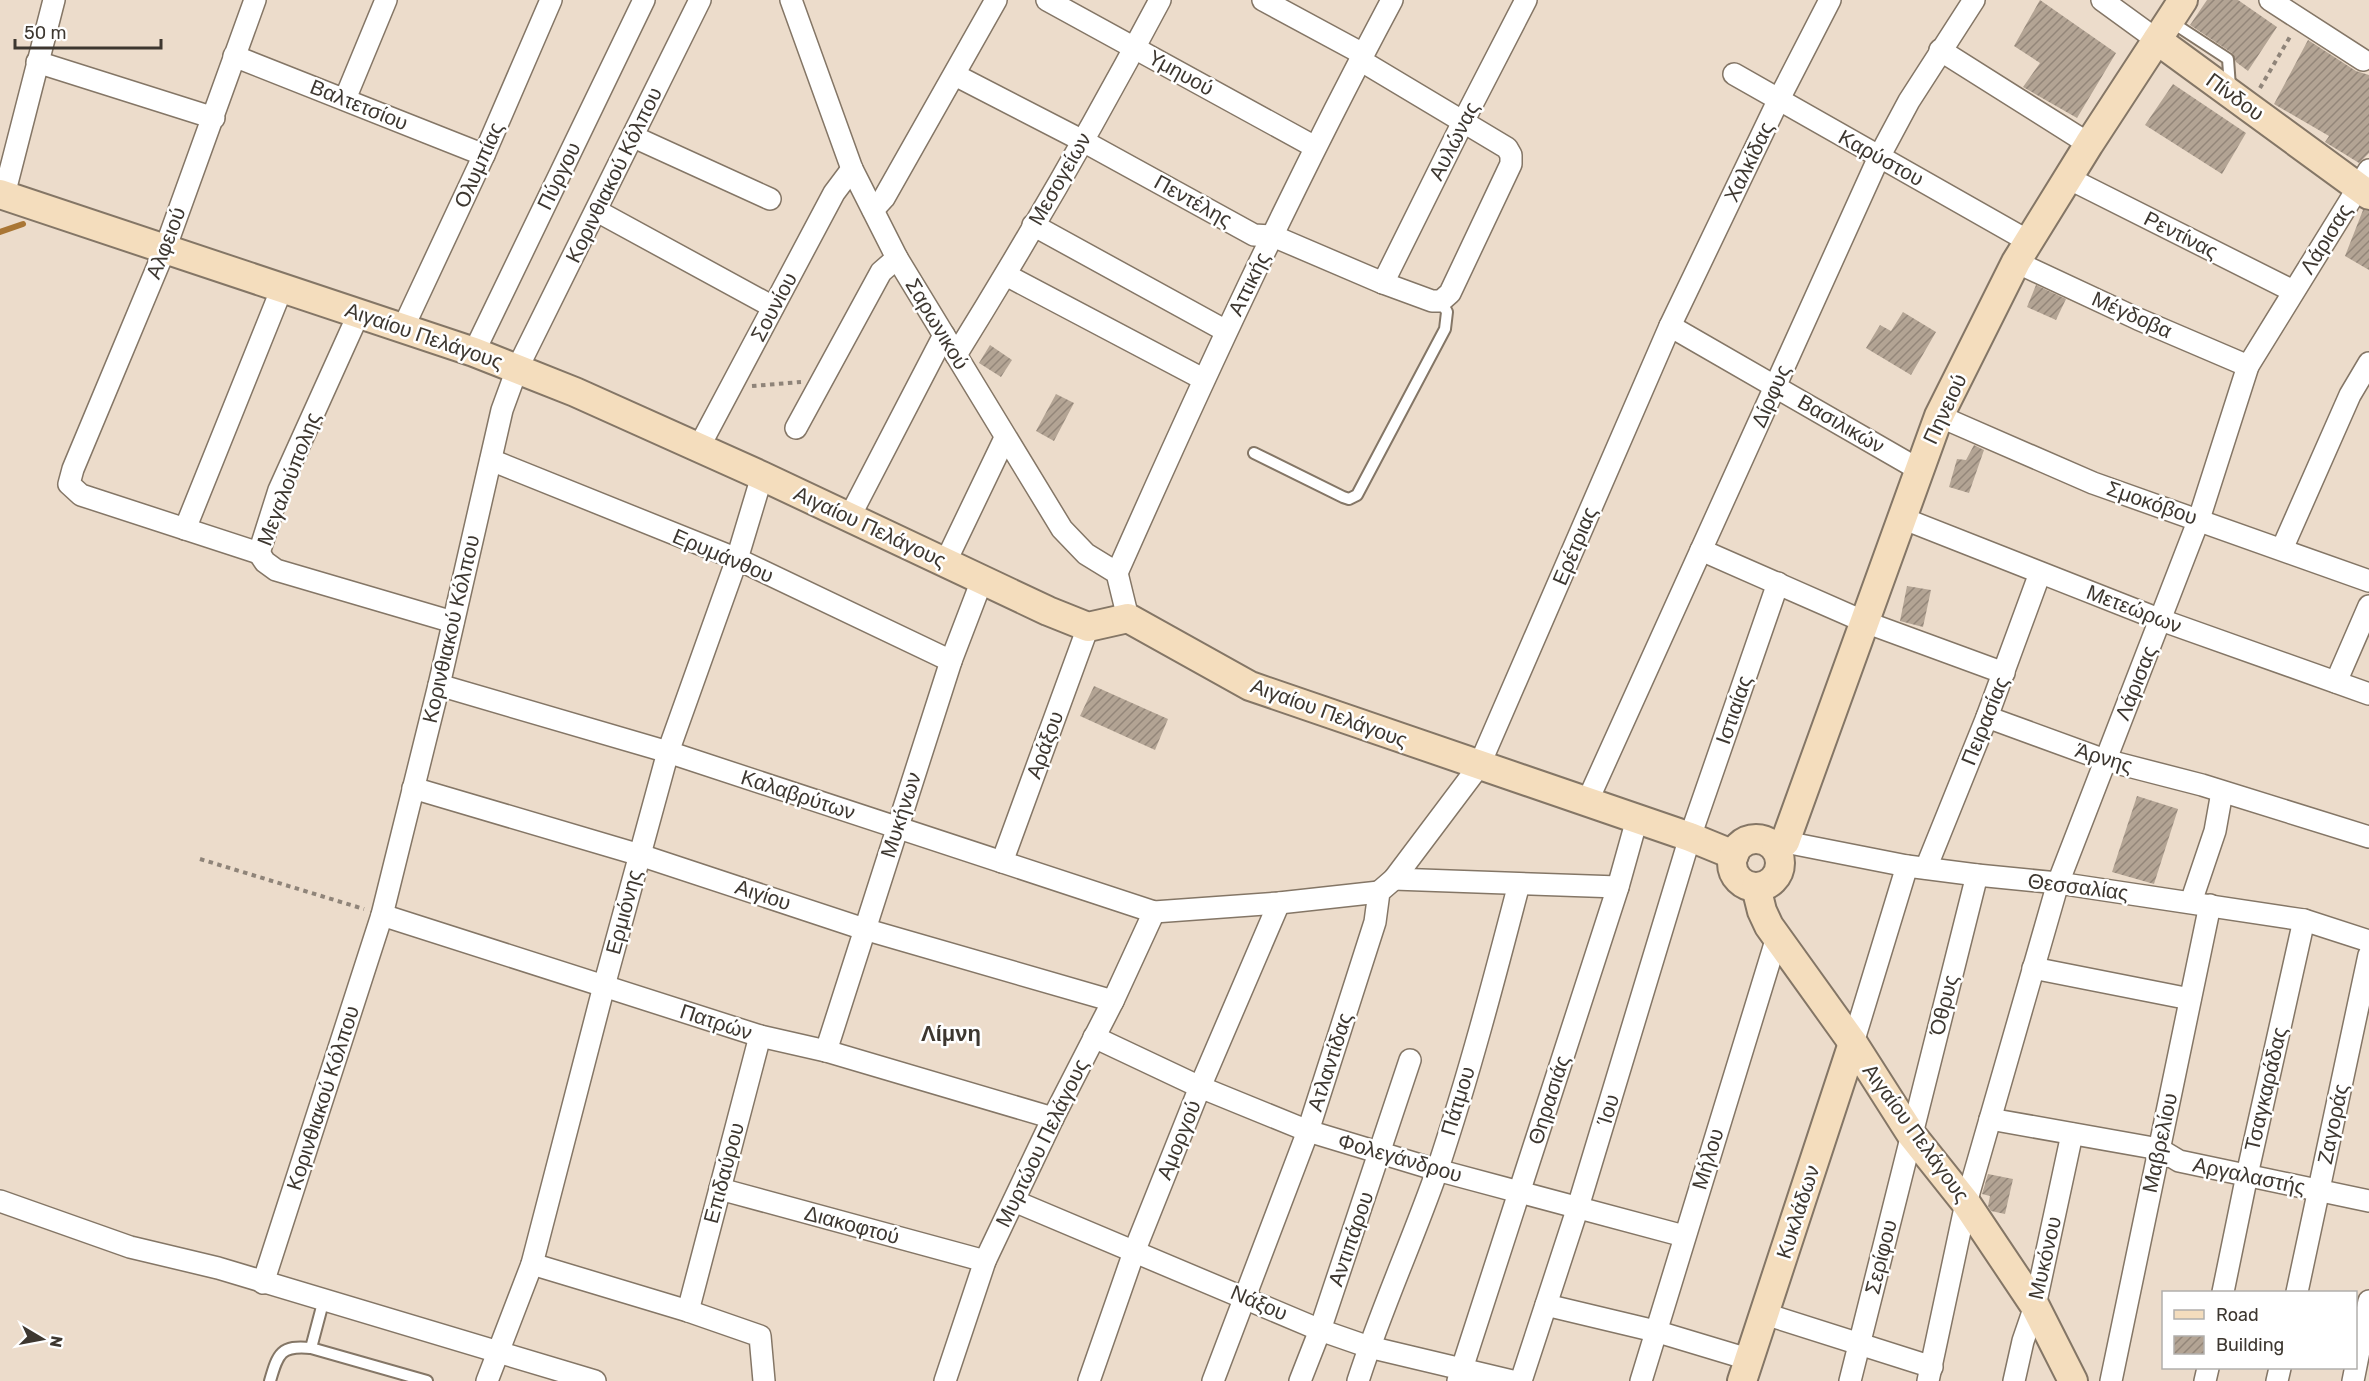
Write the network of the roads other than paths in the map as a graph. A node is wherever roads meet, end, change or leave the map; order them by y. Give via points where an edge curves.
1 (54, 0) edge
2 (255, 0) edge
3 (386, 0) edge
4 (551, 0) edge
5 (644, 0) edge
6 (700, 0) edge
7 (813, 0) edge
8 (996, 0) edge
9 (1047, 0) edge
10 (1160, 0) edge
11 (1263, 0) edge
12 (1392, 0) edge
13 (1526, 0) edge
14 (1830, 0) edge
15 (1974, 0) edge
16 (2102, 0) edge
17 (2270, 0) edge
18 (795, 8) edge
19 (2170, 20) edge
20 (1135, 48) junction
21 (1940, 50) junction
22 (234, 56) junction
23 (1362, 57) junction
24 (2363, 60) dead end
25 (37, 62) junction
26 (1734, 74) dead end
27 (955, 75) junction
28 (345, 99) junction
29 (1778, 101) junction
30 (214, 118) junction
31 (1463, 122) junction
32 (634, 137) junction
33 (1083, 141) junction
34 (2089, 144) junction
35 (1315, 147) junction
36 (484, 155) junction
37 (1879, 157) junction
38 (852, 169) junction
39 (2068, 178) junction
40 (2366, 184) edge
41 (2, 194) edge
42 (770, 199) dead end
43 (873, 210) junction
44 (597, 211) junction
45 (1033, 225) junction
46 (1273, 236) junction
47 (165, 249) junction
48 (2023, 252) junction
49 (897, 258) junction
50 (1006, 275) junction
51 (1383, 283) junction
52 (282, 288) junction
53 (2294, 291) junction
54 (1442, 301) junction
55 (773, 308) junction
56 (359, 314) junction
57 (1670, 326) junction
58 (403, 328) junction
59 (1226, 332) junction
60 (945, 335) junction
61 (474, 352) junction
62 (956, 355) junction
63 (2369, 363) edge
64 (2248, 366) junction
65 (517, 369) junction
66 (1203, 379) junction
67 (1775, 386) junction
68 (1939, 416) junction
69 (796, 428) dead end
70 (1005, 438) junction
71 (699, 447) junction
72 (1254, 453) dead end
73 (491, 460) junction
74 (1918, 469) junction
75 (762, 476) junction
76 (849, 518) junction
77 (1902, 518) junction
78 (2199, 519) junction
79 (185, 529) junction
80 (2282, 549) junction
81 (1701, 550) junction
82 (259, 553) junction
83 (737, 560) junction
84 (945, 563) junction
85 (1117, 573) junction
86 (2040, 573) junction
87 (982, 580) junction
88 (2369, 580) edge
89 (1778, 583) junction
90 (2369, 606) edge
91 (1128, 618) junction
92 (2161, 620) junction
93 (453, 622) junction
94 (1864, 622) junction
95 (1088, 627) junction
96 (951, 662) junction
97 (2004, 673) junction
98 (2336, 682) junction
99 (439, 685) junction
100 (2369, 693) edge
101 (1987, 717) junction
102 (668, 752) junction
103 (2105, 760) junction
104 (1479, 766) junction
105 (413, 788) junction
106 (2222, 792) junction
107 (1587, 802) junction
108 (1637, 819) junction
109 (897, 828) junction
110 (1690, 837) junction
111 (2369, 837) edge
112 (1780, 846) junction
113 (640, 855) junction
114 (1734, 855) junction
115 (1002, 862) junction
116 (1916, 867) junction
117 (1977, 875) junction
118 (2058, 883) junction
119 (1519, 884) junction
120 (1386, 885) junction
121 (1618, 887) junction
122 (1756, 887) junction
123 (1279, 903) junction
124 (2201, 903) junction
125 (1154, 912) junction
126 (382, 915) junction
127 (2304, 920) junction
128 (864, 929) junction
129 (1777, 937) junction
130 (2369, 941) edge
131 (2369, 955) edge
132 (2033, 968) junction
133 (604, 986) junction
134 (2190, 999) junction
135 (1113, 1001) junction
136 (760, 1036) junction
137 (1094, 1037) junction
138 (1853, 1043) junction
139 (825, 1051) junction
140 (1410, 1060) dead end
141 (1200, 1087) junction
142 (1053, 1118) junction
143 (1990, 1119) junction
144 (1308, 1131) junction
145 (1911, 1134) junction
146 (2072, 1134) junction
147 (2158, 1149) junction
148 (1381, 1152) junction
149 (1437, 1170) junction
150 (2247, 1175) junction
151 (720, 1189) junction
152 (2319, 1191) junction
153 (1519, 1192) junction
154 (0, 1201) edge
155 (1014, 1201) junction
156 (2369, 1201) edge
157 (1966, 1203) junction
158 (1578, 1207) junction
159 (1684, 1236) junction
160 (1134, 1252) junction
161 (985, 1261) junction
162 (532, 1264) junction
163 (263, 1283) junction
164 (2223, 1291) edge
165 (2297, 1291) edge
166 (1246, 1297) junction
167 (324, 1299) junction
168 (1546, 1305) junction
169 (2035, 1306) junction
170 (2368, 1309) edge
171 (688, 1311) junction
172 (1765, 1314) junction
173 (1320, 1330) junction
174 (1655, 1331) junction
175 (1860, 1344) junction
176 (1369, 1347) junction
177 (312, 1348) junction
178 (500, 1351) junction
179 (2357, 1366) edge
180 (1745, 1370) edge
181 (1930, 1374) edge
182 (1460, 1375) edge
183 (270, 1381) edge
184 (427, 1381) edge
185 (487, 1381) edge
186 (595, 1381) edge
187 (764, 1381) edge
188 (945, 1381) edge
189 (1089, 1381) edge
190 (1213, 1381) edge
191 (1300, 1381) edge
192 (1358, 1381) edge
193 (1512, 1381) edge
194 (1521, 1381) edge
195 (1641, 1381) edge
196 (1850, 1381) edge
197 (2014, 1381) edge
198 (2073, 1381) edge
199 (2111, 1381) edge

1 - 25 street
2 - 22 street, Αλφειού
3 - 28 street
4 - 36 street, Ολυμπίας
5 - 61 street, Πύργου
6 - 32 street, Κορινθιακού Κόλπου
7 - 18 street
8 - 27 street
9 - 20 street, Υμηυού
10 - 20 street, Μεσογείων
11 - 23 street
12 - 23 street, Αττικής
13 - 31 street, Αυλώνας
14 - 29 street, Χαλκίδας
15 - 21 street, Δίρφυς
16 - 19 street, Πίνδου
17 - 24 street
18 - 38 street, Σαρωνικού
19 - 34 main road, Πηνειού
19 - 40 main road, Πίνδου via 2240,100
20 - 33 street, Μεσογείων
20 - 35 street, Υμηυού
21 - 34 street
21 - 37 street, Δίρφυς
22 - 28 street, Βαλτετσίου
22 - 30 street, Αλφειού
23 - 31 street
23 - 35 street, Αττικής
25 - 30 street
25 - 41 street
26 - 29 street, Καρύστου
27 - 33 street, Πεντέλης
27 - 43 street via 884,198
28 - 36 street, Βαλτετσίου
29 - 37 street, Καρύστου
29 - 57 street, Χαλκίδας
30 - 47 street, Αλφειού
31 - 51 street, Αυλώνας
31 - 54 street via 1507,148 1512,164 1450,293
32 - 42 street
32 - 44 street, Κορινθιακού Κόλπου
33 - 45 street, Μεσογείων
33 - 46 street, Πεντέλης via 1254,235
34 - 39 main road, Πηνειού
35 - 46 street, Αττικής
36 - 58 street, Ολυμπίας
37 - 48 street, Καρύστου
37 - 67 street, Δίρφυς
38 - 43 street, Σαρωνικού
38 - 55 street, Σουνίου via 834,193
39 - 48 main road, Πηνειού
39 - 53 street, Ρεντίνας
40 - 53 street, Λάρισας
41 - 47 main road, Αιγαίου Πελάγους
43 - 49 street, Σαρωνικού
44 - 55 street
44 - 65 street, Κορινθιακού Κόλπου
45 - 50 street, Μεσογείων
45 - 59 street
46 - 51 street, Πεντέλης
46 - 59 street, Αττικής
47 - 52 main road, Αιγαίου Πελάγους
47 - 79 street, Αλφειού via 69,484 81,495
48 - 64 street, Μέγδοβα via 2138,319
48 - 68 main road, Πηνειού
49 - 60 street, Σαρωνικού
49 - 69 street via 881,272
50 - 62 street, Μεσογείων
50 - 66 street
51 - 54 street, Πεντέλης
52 - 56 main road, Αιγαίου Πελάγους
52 - 79 street
53 - 64 street, Λάρισας
54 - 72 lane via 1447,312 1445,329 1357,495 1343,497
55 - 71 street, Σουνίου
56 - 58 main road, Αιγαίου Πελάγους
56 - 82 street, Μεγαλούπολης via 279,490
57 - 67 street, Βασιλικών
57 - 104 street, Ερέτριας
58 - 61 main road, Αιγαίου Πελάγους
59 - 66 street, Αττικής
60 - 62 street, Σαρωνικού
60 - 76 street
61 - 65 main road, Αιγαίου Πελάγους
62 - 70 street, Σαρωνικού
63 - 80 street via 2350,395
64 - 78 street, Λάρισας
65 - 71 main road, Αιγαίου Πελάγους
65 - 73 street, Κορινθιακού Κόλπου via 502,410
66 - 85 street, Αττικής
67 - 74 street, Βασιλικών
67 - 81 street, Δίρφυς
68 - 74 main road, Πηνειού
68 - 78 street, Σμοκόβου via 2093,483
70 - 84 street
70 - 85 street, Σαρωνικού via 1062,529 1086,554
71 - 75 main road, Αιγαίου Πελάγους
73 - 83 street, Ερυμάνθου
73 - 93 street, Κορινθιακού Κόλπου
74 - 77 main road, Πηνειού
75 - 76 main road, Αιγαίου Πελάγους
75 - 83 street, Ερμιόνης
76 - 84 main road, Αιγαίου Πελάγους
77 - 86 street, Μετεώρων
77 - 94 main road, Πηνειού
78 - 80 street, Σμοκόβου
78 - 92 street, Λάρισας
79 - 82 street
80 - 88 street, Σμοκόβου
81 - 89 street
81 - 107 street, Δίρφυς
82 - 93 street, Μεγαλούπολης via 276,570
83 - 96 street, Ερυμάνθου
83 - 102 street, Ερμιόνης
84 - 87 main road, Αιγαίου Πελάγους
85 - 91 street
86 - 92 street, Μετεώρων
86 - 97 street, Πειρασίας
87 - 95 main road, Αιγαίου Πελάγους
87 - 96 street, Μυκήνων
89 - 94 street
89 - 110 street, Ιστιαίας
90 - 98 street
91 - 95 main road
91 - 104 main road, Αιγαίου Πελάγους via 1250,687
92 - 98 street, Μετεώρων
92 - 103 street, Λάρισας
93 - 99 street, Κορινθιακού Κόλπου
94 - 97 street
94 - 112 main road, Πηνειού
95 - 115 street, Αράξου
96 - 109 street, Μυκήνων
97 - 101 street, Πειρασίας
98 - 100 street, Μετεώρων
99 - 102 street, Καλαβρύτων
99 - 105 street, Κορινθιακού Κόλπου
101 - 103 street, Άρνης
101 - 116 street, Πειρασίας
102 - 109 street, Καλαβρύτων
102 - 113 street, Ερμιόνης
103 - 106 street, Άρνης
103 - 118 street, Λάρισας
104 - 107 main road, Αιγαίου Πελάγους
104 - 120 street
105 - 113 street, Αιγίου
105 - 126 street, Κορινθιακού Κόλπου
106 - 111 street, Άρνης
106 - 124 street, Μαβρελίου
107 - 108 main road, Αιγαίου Πελάγους
108 - 110 main road, Αιγαίου Πελάγους
108 - 121 street, Θηρασιάς
109 - 115 street, Καλαβρύτων
109 - 128 street, Μυκήνων
110 - 114 main road, Αιγαίου Πελάγους
110 - 158 street, Ίου
112 - 114 main road via 1753,840 1741,845
112 - 116 street, Θεσσαλίας
112 - 122 main road, Πηνειού via 1775,877
113 - 128 street, Αιγίου
113 - 133 street, Ερμιόνης
114 - 122 main road via 1735,874
115 - 125 street, Καλαβρύτων
116 - 117 street, Θεσσαλίας
116 - 138 street, Πειρασίας
117 - 118 street, Θεσσαλίας
117 - 145 street, Όθρυς
118 - 124 street, Θεσσαλίας
118 - 132 street, Λάρισας
119 - 120 street
119 - 121 street
119 - 149 street, Πάτμου via 1485,1017
120 - 123 street
120 - 144 street, Ατλαντίδας
121 - 153 street, Θηρασιάς
122 - 129 main road, Αιγαίου Πελάγους via 1765,917
123 - 125 street
123 - 141 street, Αμοργού
124 - 127 street, Θεσσαλίας
124 - 134 street, Μαβρελίου
125 - 135 street, Μυρτώου Πελάγους
126 - 133 street, Πατρών
126 - 163 street, Κορινθιακού Κόλπου
127 - 130 street, Θεσσαλίας
127 - 150 street, Τσαγκαράδας
128 - 135 street, Αιγίου
128 - 139 street, Μυκήνων
129 - 138 main road, Αιγαίου Πελάγους
129 - 159 street, Μήλου
131 - 152 street, Ζαγοράς
132 - 134 street
132 - 143 street, Λάρισας
133 - 136 street, Πατρών
133 - 162 street, Ερμιόνης
134 - 147 street, Μαβρελίου
135 - 137 street, Μυρτώου Πελάγους
136 - 139 street, Πατρών
136 - 151 street, Επιδαύρου
137 - 141 street, Φολεγάνδρου
137 - 142 street, Μυρτώου Πελάγους
138 - 145 main road, Αιγαίου Πελάγους
138 - 172 main road, Κυκλάδων
139 - 142 street, Πατρών
140 - 148 street, Αντιπάρου
141 - 144 street, Φολεγάνδρου
141 - 160 street, Αμοργού
142 - 155 street, Μυρτώου Πελάγους
143 - 146 street, Αργαλαστής
143 - 157 street, Λάρισας
144 - 148 street, Φολεγάνδρου
144 - 166 street, Ατλαντίδας
145 - 157 main road, Αιγαίου Πελάγους
145 - 175 street, Σερίφου
146 - 147 street, Αργαλαστής
146 - 169 street, Μυκόνου
147 - 150 street, Αργαλαστής via 2179,1161
147 - 199 street, Μαβρελίου
148 - 149 street, Φολεγάνδρου
148 - 173 street, Αντιπάρου
149 - 153 street, Φολεγάνδρου
149 - 176 street, Πάτμου
150 - 152 street, Αργαλαστής
150 - 164 street, Τσαγκαράδας
151 - 161 street, Διακοφτού
151 - 171 street, Επιδαύρου
152 - 156 street, Αργαλαστής
152 - 165 street, Ζαγοράς
153 - 158 street, Φολεγάνδρου
153 - 182 street, Θηρασιάς
154 - 163 street via 130,1247
155 - 160 street, Νάξου
155 - 161 street, Μυρτώου Πελάγους
157 - 169 main road, Αιγαίου Πελάγους
157 - 181 street, Λάρισας
158 - 159 street, Φολεγάνδρου
158 - 168 street, Ίου
159 - 174 street, Μήλου
160 - 166 street, Νάξου
160 - 189 street, Αμοργού
161 - 188 street, Μυρτώου Πελάγους
162 - 171 street
162 - 178 street, Ερμιόνης
163 - 167 street
166 - 173 street, Νάξου
166 - 190 street, Ατλαντίδας
167 - 177 lane
167 - 178 street
168 - 174 street
168 - 194 street, Ίου
169 - 197 street, Μυκόνου
169 - 198 main road, Αιγαίου Πελάγους
170 - 179 street
171 - 187 street via 759,1336
172 - 175 street
172 - 180 main road, Κυκλάδων
173 - 176 street, Νάξου
173 - 191 street, Αντιπάρου
174 - 180 street
174 - 195 street, Μήλου
175 - 181 street
175 - 196 street, Σερίφου
176 - 182 street, Νάξου
176 - 192 street, Πάτμου
177 - 183 lane via 286,1348 276,1358
177 - 184 lane
178 - 185 street, Ερμιόνης
178 - 186 street
182 - 193 street, Νάξου

